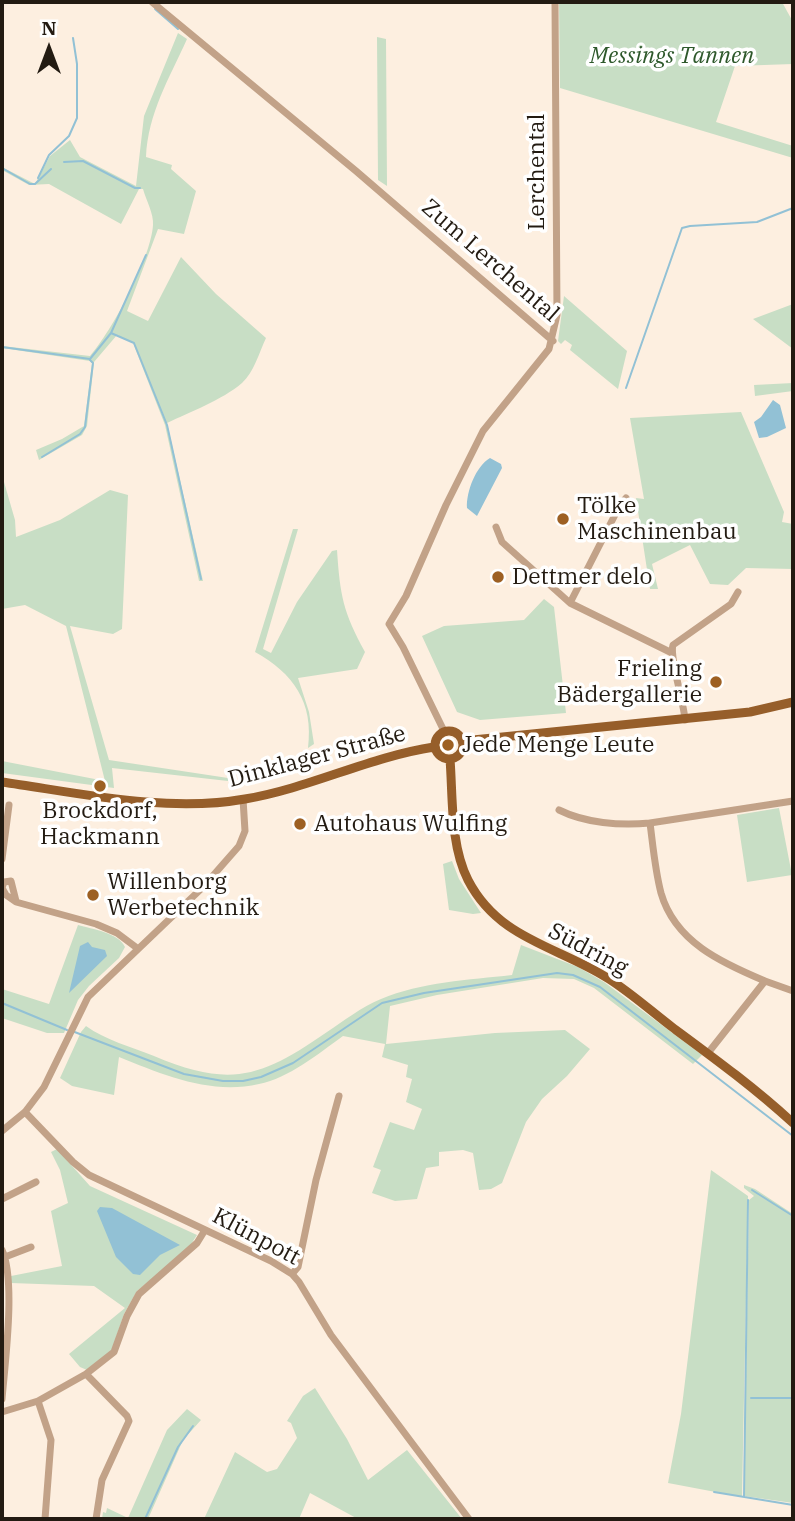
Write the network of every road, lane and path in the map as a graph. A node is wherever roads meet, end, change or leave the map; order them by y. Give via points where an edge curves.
1 (152, 2) edge
2 (555, 2) edge
3 (553, 341) junction
4 (626, 498) dead end
5 (496, 527) dead end
6 (738, 592) dead end
7 (570, 603) junction
8 (670, 652) junction
9 (793, 702) edge
10 (685, 720) junction
11 (444, 731) junction
12 (463, 741) junction
13 (434, 747) junction
14 (450, 759) junction
15 (2, 782) edge
16 (243, 799) junction
17 (793, 801) edge
18 (9, 805) dead end
19 (559, 810) dead end
20 (650, 823) junction
21 (2, 859) edge
22 (2, 888) edge
23 (16, 902) junction
24 (137, 948) junction
25 (765, 981) junction
26 (793, 991) edge
27 (708, 1054) junction
28 (339, 1096) dead end
29 (25, 1112) junction
30 (793, 1123) edge
31 (2, 1131) edge
32 (36, 1182) dead end
33 (2, 1199) edge
34 (205, 1230) junction
35 (31, 1247) dead end
36 (4, 1254) edge
37 (292, 1274) junction
38 (5, 1329) edge
39 (86, 1374) junction
40 (2, 1399) edge
41 (38, 1401) junction
42 (2, 1412) edge
43 (45, 1518) edge
44 (55, 1519) edge
45 (96, 1519) edge
46 (469, 1519) edge

1 - 3 street, Zum Lerchental
2 - 3 street, Lerchental via 557,315
3 - 11 street, Zum Lerchental via 483,431 389,624
4 - 7 street
5 - 7 street via 502,542
6 - 8 street via 731,604 673,645
7 - 8 street
8 - 10 street
9 - 10 main road
10 - 12 main road
11 - 12 main road via 458,733
11 - 13 main road via 436,737
12 - 14 main road via 460,753
13 - 14 main road
13 - 16 main road, Dinklager Straße
14 - 27 main road, Südring via 462,862 486,905 527,939 610,980
15 - 16 main road, Dinklager Straße via 152,802
16 - 24 street via 245,831 239,846
17 - 20 street
18 - 21 street
19 - 20 street via 577,819
20 - 25 street via 661,892 672,918 698,947
22 - 23 street
22 - 23 street via 4,882 11,881
23 - 24 street via 96,924
24 - 29 street via 88,997 44,1087
25 - 26 street
25 - 27 street
27 - 30 main road, Südring
28 - 37 street via 298,1267
29 - 31 street
29 - 34 street, Klünpott via 89,1175
32 - 33 street
34 - 37 street, Klünpott
34 - 39 street via 197,1243 139,1294 114,1352
35 - 36 street
36 - 38 street
37 - 46 street, Klünpott via 344,1353
38 - 40 street
39 - 41 street
39 - 45 street via 129,1421 102,1480
41 - 42 street
41 - 43 street via 51,1440
43 - 44 street

